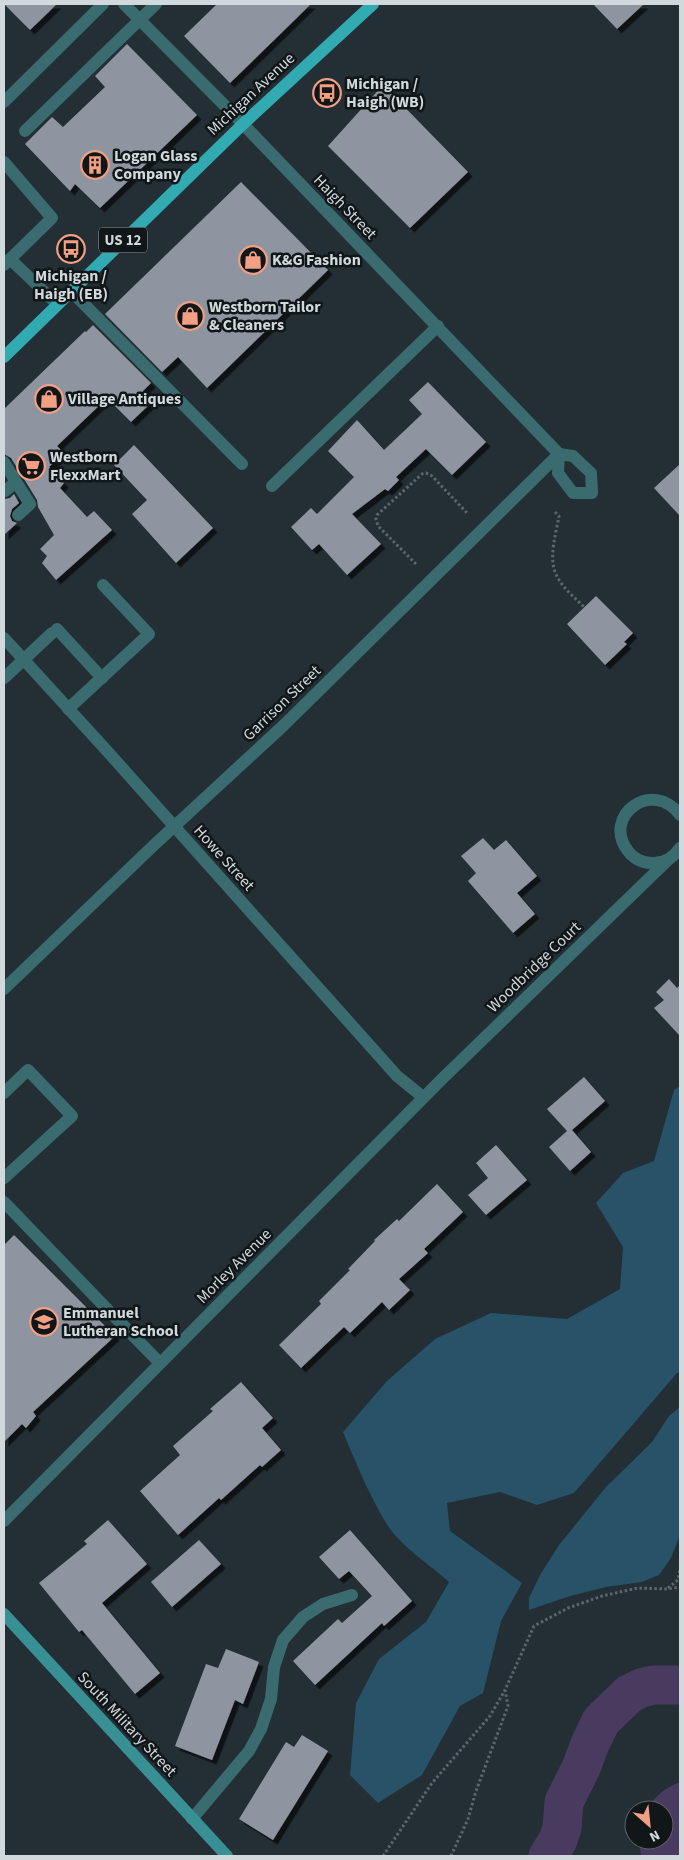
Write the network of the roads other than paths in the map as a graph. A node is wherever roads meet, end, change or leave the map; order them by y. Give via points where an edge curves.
1 (103, 4) edge
2 (124, 4) edge
3 (156, 4) edge
4 (372, 4) edge
5 (140, 19) junction
6 (4, 102) edge
7 (243, 124) junction
8 (26, 131) dead end
9 (4, 162) edge
10 (7, 262) edge
11 (71, 291) junction
12 (58, 304) junction
13 (438, 326) junction
14 (4, 357) edge
15 (541, 434) joint
16 (4, 462) edge
17 (242, 464) dead end
18 (16, 482) junction
19 (272, 486) dead end
20 (5, 491) edge
21 (18, 515) dead end
22 (103, 585) dead end
23 (4, 638) edge
24 (24, 660) junction
25 (4, 678) edge
26 (102, 678) junction
27 (68, 709) junction
28 (680, 814) edge
29 (174, 828) junction
30 (680, 848) edge
31 (668, 860) junction
32 (4, 990) edge
33 (4, 1094) edge
34 (423, 1097) junction
35 (4, 1178) edge
36 (4, 1202) edge
37 (160, 1363) junction
38 (4, 1520) edge
39 (352, 1596) dead end
40 (4, 1614) edge
41 (192, 1819) junction
42 (226, 1856) edge

1 - 6 street
2 - 5 street, Haigh Street
3 - 5 street
4 - 7 main road, Michigan Avenue / US 12
5 - 7 street, Haigh Street
5 - 8 street
7 - 11 main road, Michigan Avenue / US 12
7 - 13 street, Haigh Street
9 - 10 street via 52,218
10 - 12 street
11 - 12 main road, Michigan Avenue / US 12
11 - 17 street
12 - 14 main road, Michigan Avenue / US 12
13 - 15 street, Haigh Street
13 - 19 street
15 - 29 street, Garrison Street via 559,454 291,718
16 - 18 street
18 - 20 street
18 - 21 street via 30,504
22 - 26 street via 150,634
23 - 24 street, Howe Street
24 - 25 street
24 - 26 street via 54,631
24 - 27 street, Howe Street
26 - 27 street
27 - 29 street, Howe Street
28 - 31 street via 668,803 649,799 630,808 621,826 624,846 638,860 648,863
29 - 32 street, Garrison Street
29 - 34 street, Howe Street via 401,1081
30 - 31 street, Woodbridge Court
31 - 34 street, Woodbridge Court
33 - 35 street via 28,1070 72,1116
34 - 37 street, Morley Avenue
36 - 37 street
37 - 38 street, Morley Avenue
39 - 41 street via 323,1604 303,1617 283,1640 274,1667 271,1699 261,1729 249,1751
40 - 41 street, South Military Street
41 - 42 street, South Military Street

